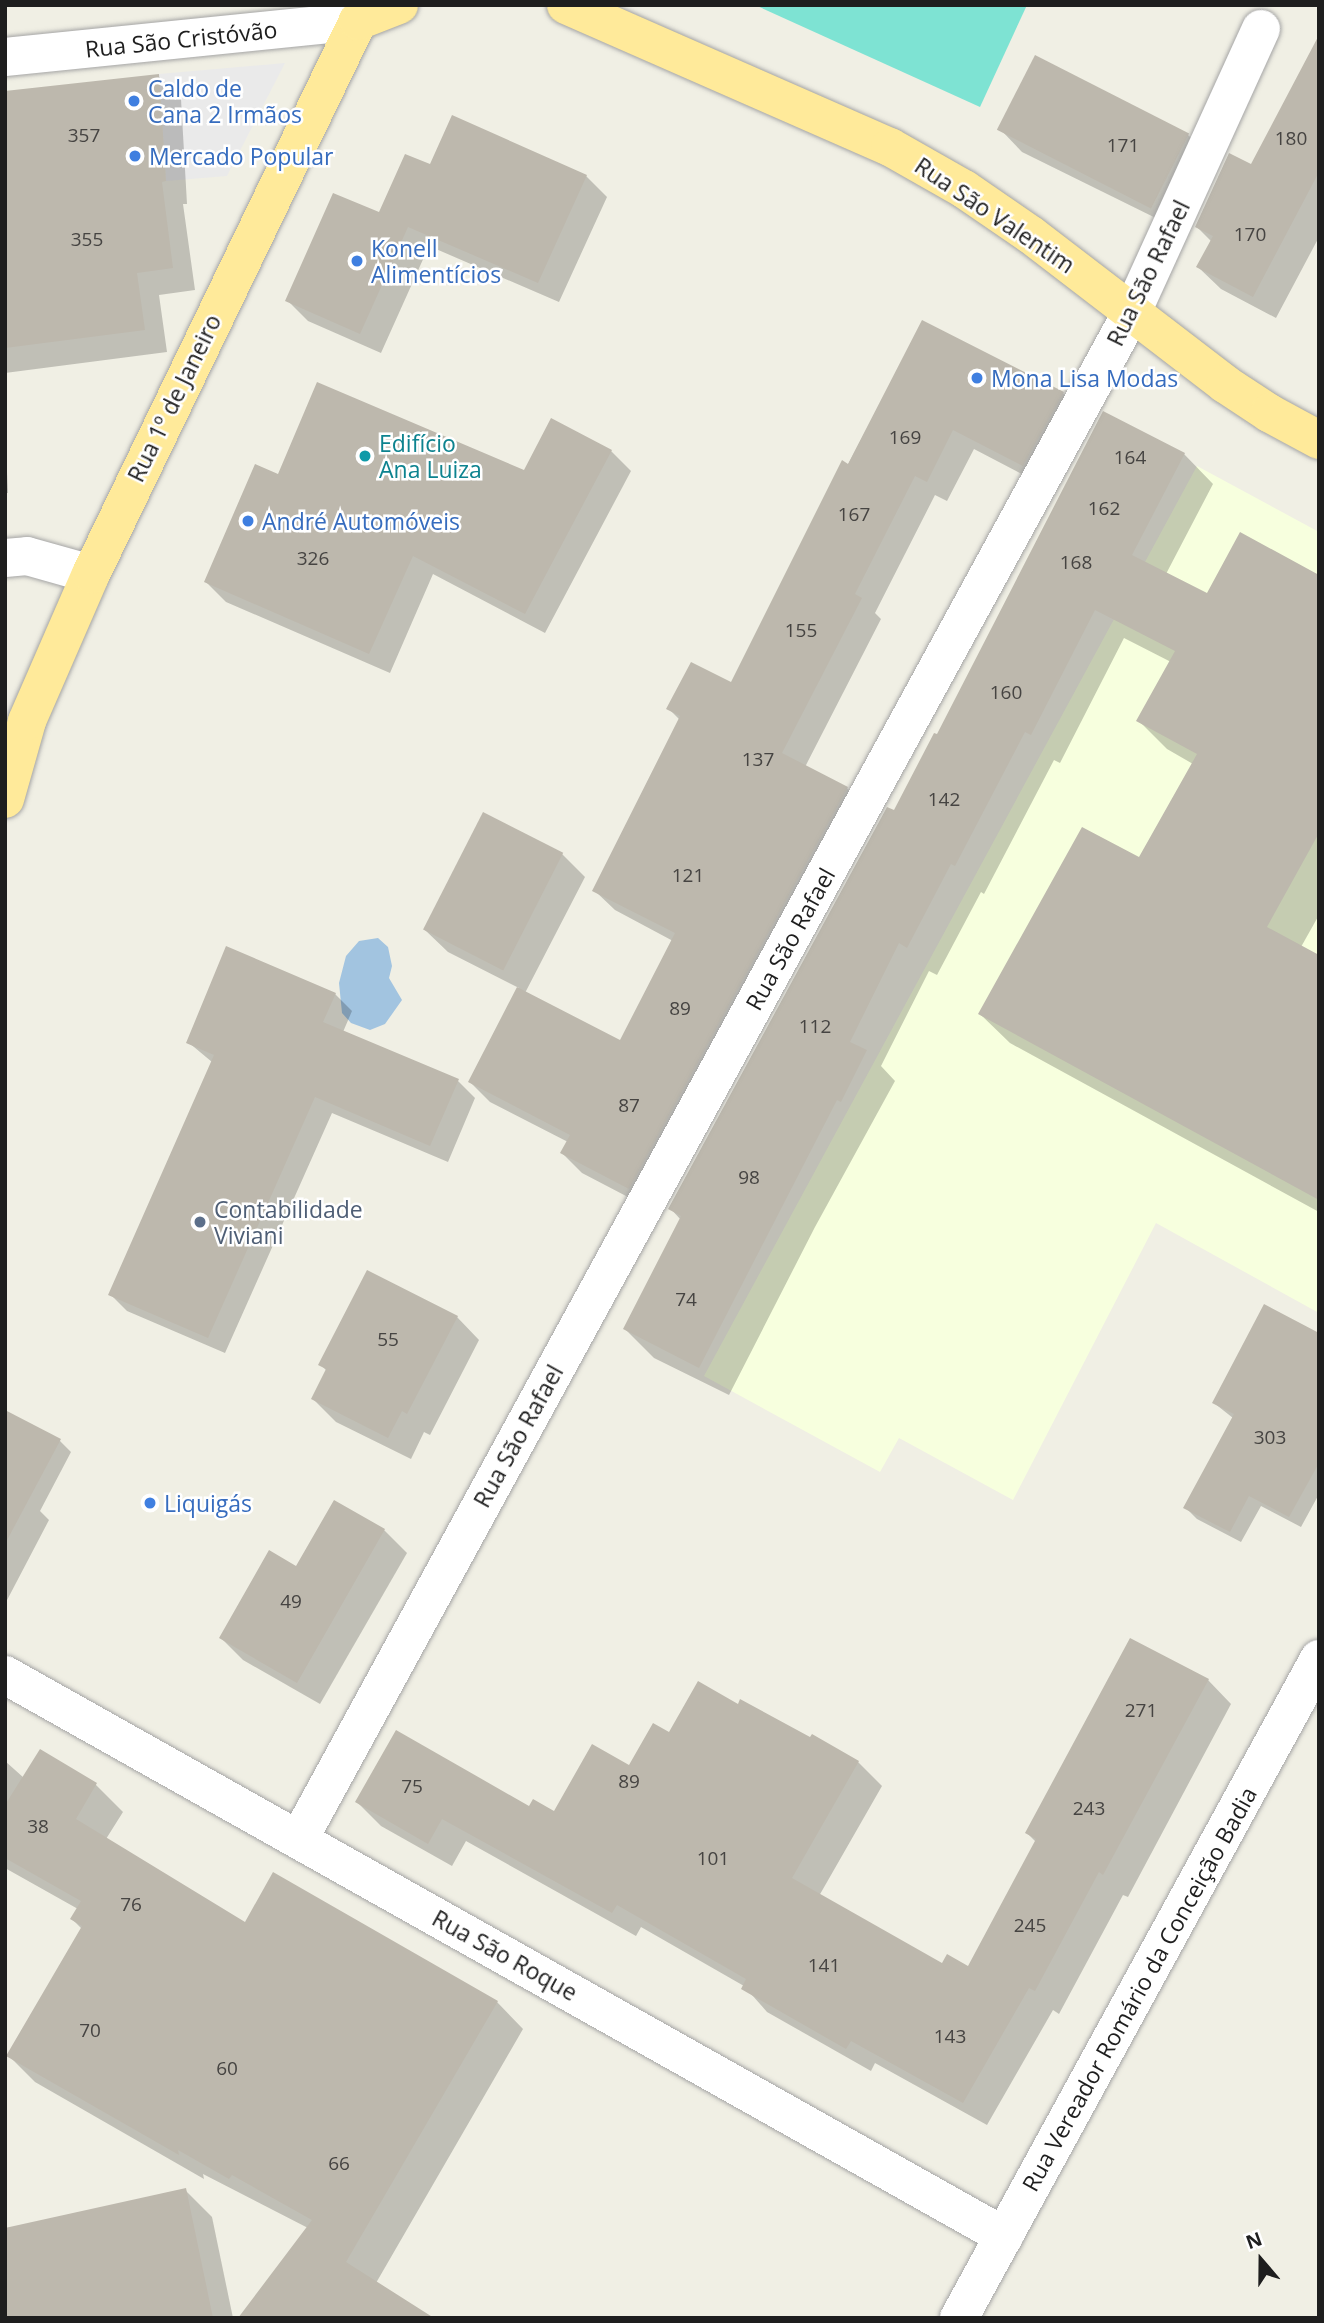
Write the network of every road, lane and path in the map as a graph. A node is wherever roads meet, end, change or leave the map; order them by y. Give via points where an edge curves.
1 (400, 5) edge
2 (566, 5) edge
3 (361, 13) edge
4 (1261, 29) dead end
5 (5, 57) edge
6 (1132, 312) junction
7 (1319, 440) edge
8 (5, 558) edge
9 (91, 574) junction
10 (5, 799) edge
11 (1319, 1659) edge
12 (5, 1675) edge
13 (299, 1839) junction
14 (1004, 2236) junction
15 (959, 2318) edge

1 - 3 main road
2 - 6 main road, Rua São Valentim via 890,147 964,189
3 - 5 street, Rua São Cristóvão
3 - 9 main road, Rua 1º de Janeiro
4 - 6 street, Rua São Rafael
6 - 7 main road, Rua São Valentim via 1225,384
6 - 13 street, Rua São Rafael
8 - 9 street via 27,556
9 - 10 main road, Rua 1º de Janeiro via 27,721
11 - 14 street, Rua Vereador Romário da Conceição Badia
12 - 13 street, Rua São Roque
13 - 14 street, Rua São Roque
14 - 15 street, Rua Vereador Romário da Conceição Badia

